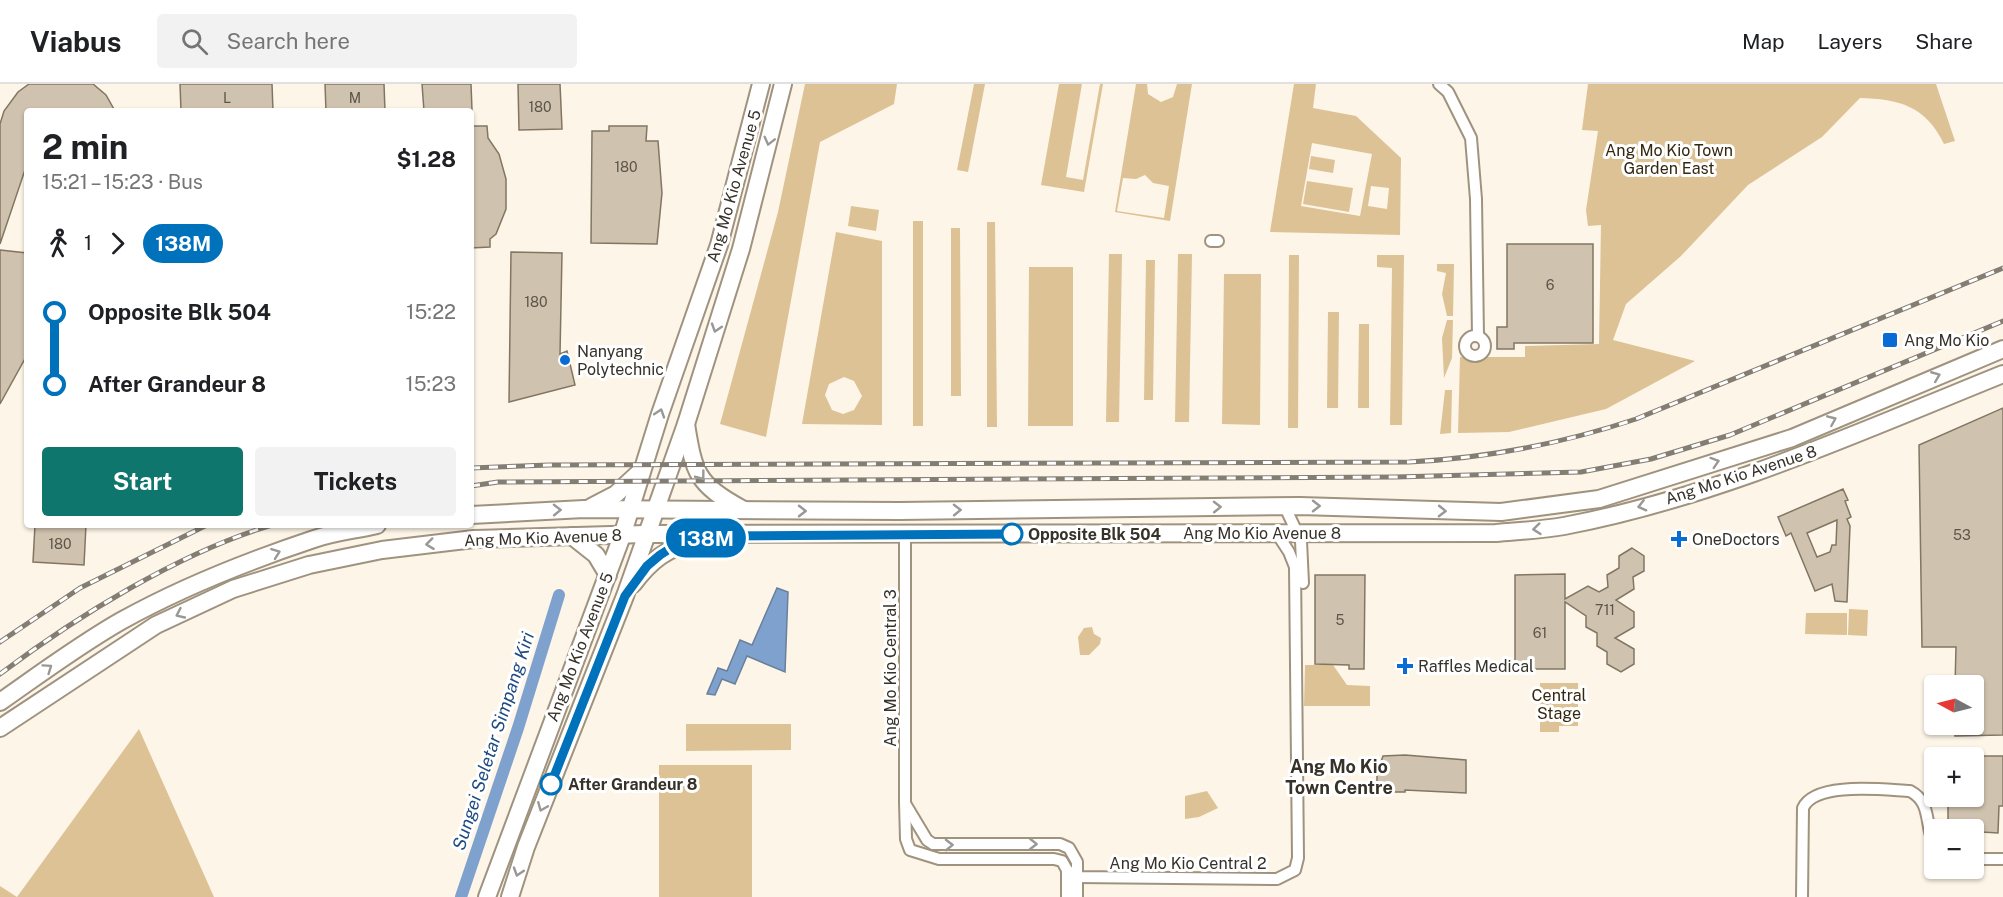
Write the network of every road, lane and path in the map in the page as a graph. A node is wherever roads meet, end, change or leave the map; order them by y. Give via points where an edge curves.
1 (761, 84) edge
2 (783, 84) edge
3 (1439, 84) edge
4 (1474, 336) dead end
5 (2003, 349) edge
6 (2003, 374) edge
7 (686, 424) junction
8 (643, 469) junction
9 (1285, 507) junction
10 (1158, 508) junction
11 (584, 509) junction
12 (630, 509) junction
13 (655, 509) junction
14 (744, 510) junction
15 (474, 514) edge
16 (362, 528) edge
17 (1276, 532) junction
18 (1299, 532) junction
19 (1159, 533) junction
20 (645, 534) junction
21 (905, 535) junction
22 (572, 536) junction
23 (622, 536) junction
24 (717, 536) junction
25 (608, 575) junction
26 (625, 596) junction
27 (1298, 653) junction
28 (0, 702) edge
29 (0, 728) edge
30 (905, 802) junction
31 (1927, 819) edge
32 (1984, 859) edge
33 (2003, 859) edge
34 (1067, 870) junction
35 (1077, 877) junction
36 (487, 897) edge
37 (510, 897) edge
38 (1067, 897) edge
39 (1077, 897) edge
40 (1802, 897) edge

8 -> 1 main road, Ang Mo Kio Avenue 5 via 719,245
2 -> 7 main road, Ang Mo Kio Avenue 5 via 741,249
3 - 4 street via 1448,93 1471,138 1476,199
9 -> 5 main road, Ang Mo Kio Avenue 8 via 1501,512 1599,499 1792,438
6 -> 18 main road, Ang Mo Kio Avenue 8 via 1798,459 1682,496 1563,526 1496,533
7 - 13 main road, Ang Mo Kio Avenue 5
7 -> 14 main road via 693,466 714,494
8 - 11 main road via 616,494
8 - 12 main road, Ang Mo Kio Avenue 5
10 -> 9 main road, Ang Mo Kio Avenue 8
9 - 18 street, Ang Mo Kio Central 2
14 -> 10 main road, Ang Mo Kio Avenue 8
10 - 19 main road via 1166,513 1168,523
11 - 12 main road, Ang Mo Kio Avenue 8
15 -> 11 main road, Ang Mo Kio Avenue 8
12 - 13 main road, Ang Mo Kio Avenue 8
12 - 23 main road, Ang Mo Kio Avenue 5
13 - 14 main road, Ang Mo Kio Avenue 8
13 - 20 main road, Ang Mo Kio Avenue 5
28 -> 16 main road via 66,655 167,598 317,538
17 - 18 main road, Ang Mo Kio Avenue 8
17 - 19 main road, Ang Mo Kio Avenue 8
17 - 27 street, Ang Mo Kio Central 2 via 1295,567
18 - 27 street, Ang Mo Kio Central 2 via 1303,631
19 - 21 main road, Ang Mo Kio Avenue 8
20 - 23 main road, Ang Mo Kio Avenue 8
20 - 24 main road, Ang Mo Kio Avenue 8
20 - 26 main road, Ang Mo Kio Avenue 5
21 - 24 main road, Ang Mo Kio Avenue 8
21 - 30 street, Ang Mo Kio Central 3
22 - 23 main road, Ang Mo Kio Avenue 8
22 - 25 main road via 596,555
22 -> 29 main road, Ang Mo Kio Avenue 8 via 474,539 382,550 309,565 233,589 156,625
23 - 25 main road, Ang Mo Kio Avenue 5
24 - 26 main road via 674,546 660,555
25 - 36 main road, Ang Mo Kio Avenue 5
26 -> 37 main road, Ang Mo Kio Avenue 5
27 - 35 street, Ang Mo Kio Central 2 via 1295,870 1277,879
30 - 34 street, Ang Mo Kio Central 3 via 906,845 910,850 939,859 1054,858 1062,861
30 -> 35 street via 927,840 940,845 1060,844 1073,853
31 - 40 street via 1925,805 1910,791 1836,790 1819,793 1806,801
32 - 33 street
34 - 35 street
34 - 38 street
35 - 39 street

